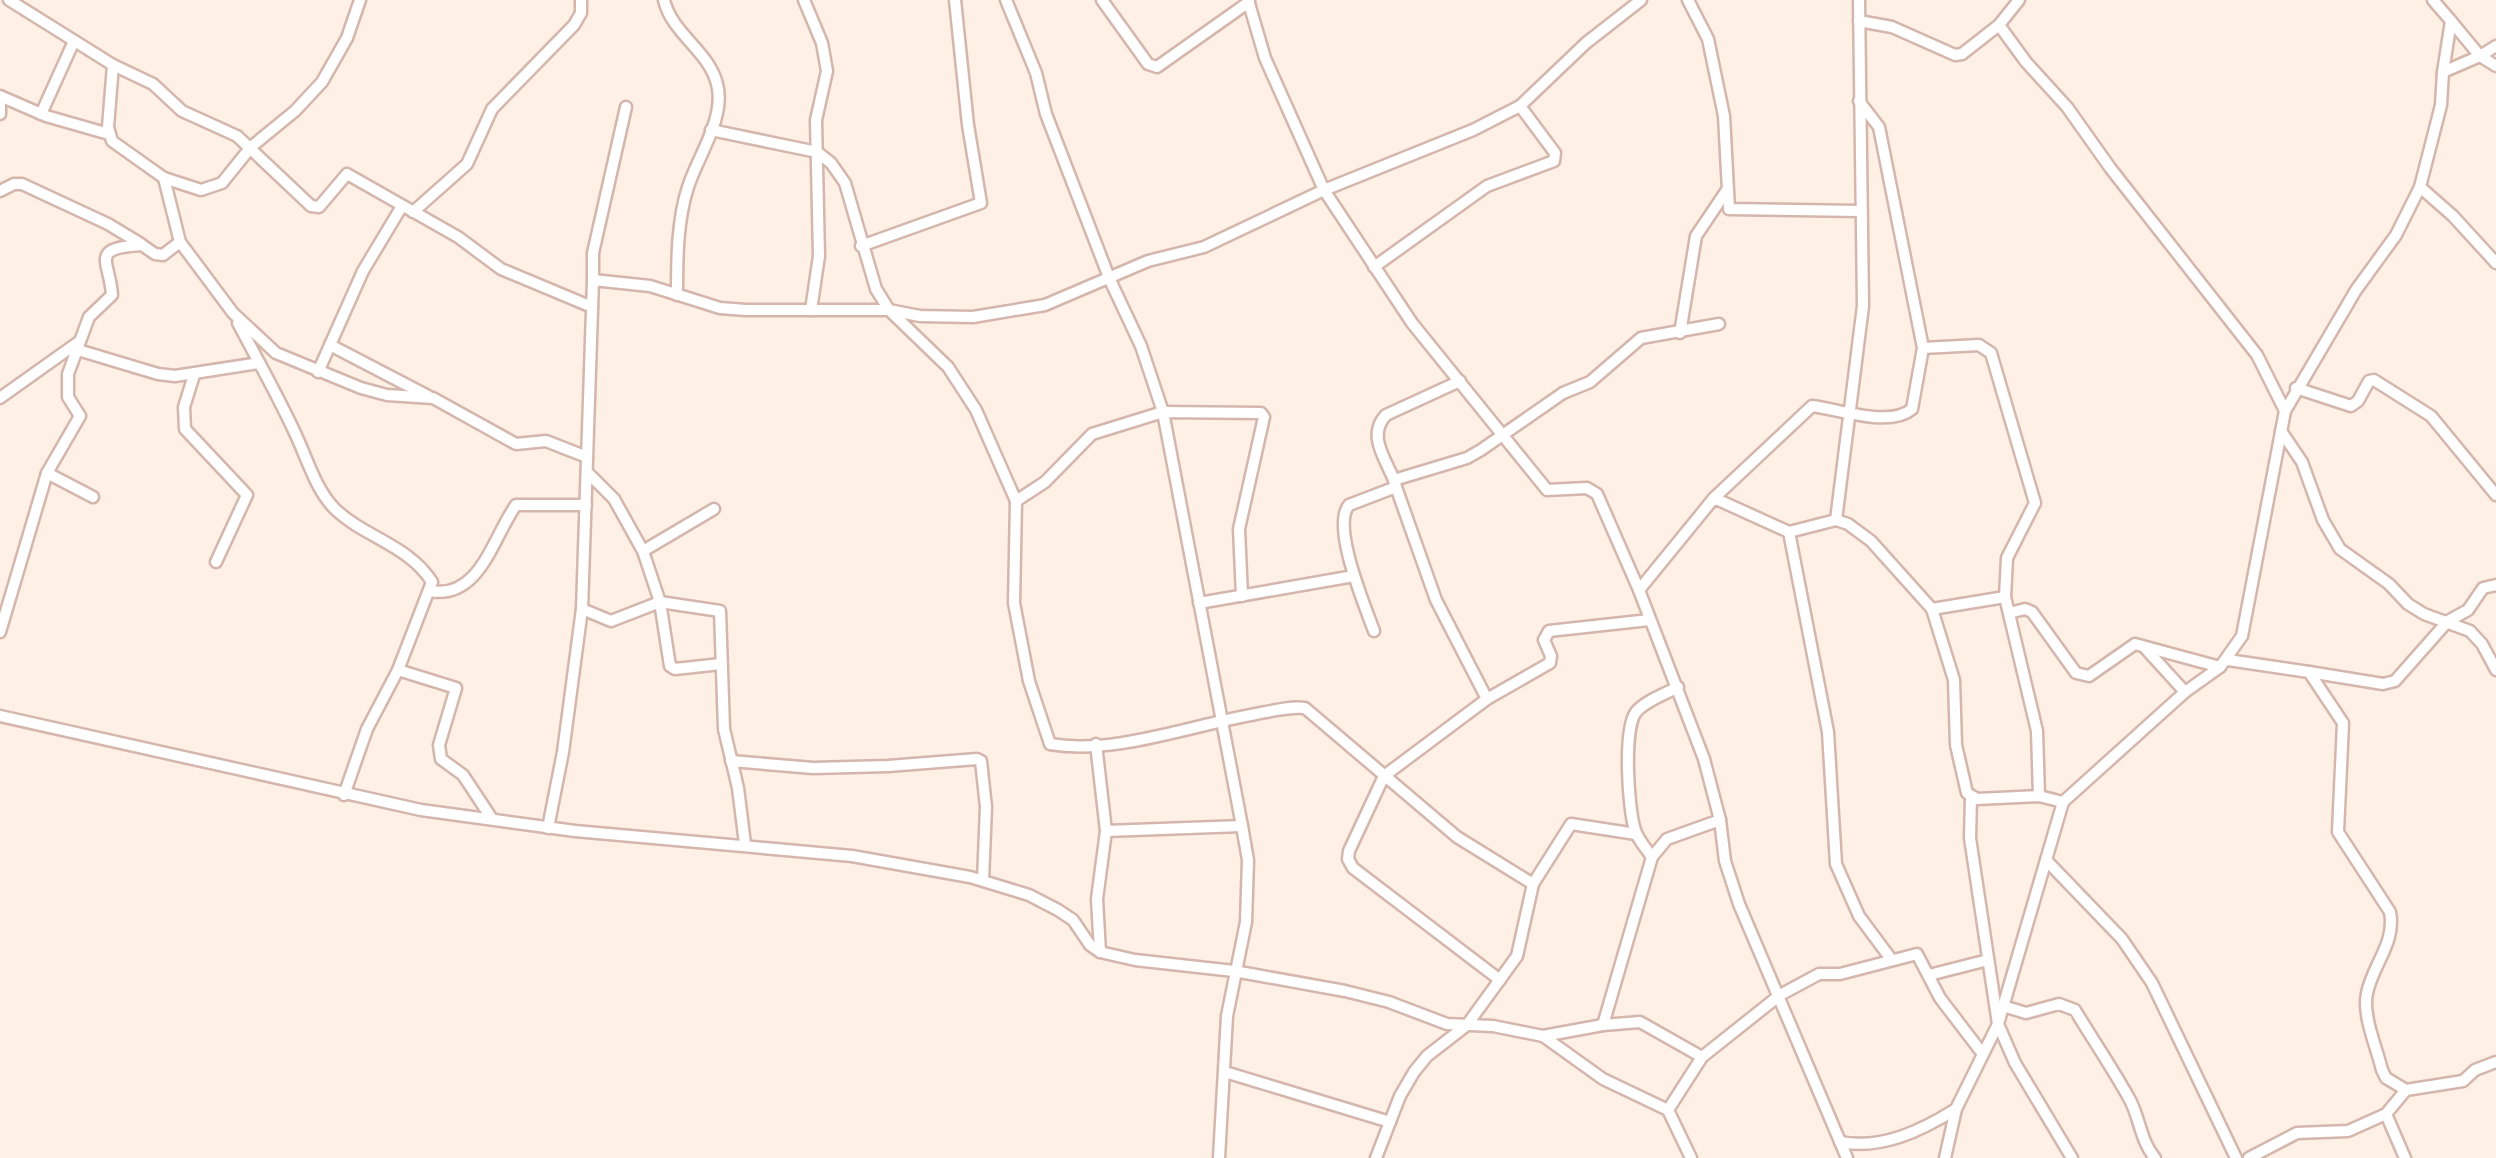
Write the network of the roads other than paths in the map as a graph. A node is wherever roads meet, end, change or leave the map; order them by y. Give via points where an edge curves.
1 (9, 0) edge
2 (360, 0) edge
3 (581, 0) edge
4 (664, 0) edge
5 (804, 0) edge
6 (955, 0) edge
7 (1006, 0) edge
8 (1120, 0) edge
9 (1641, 0) edge
10 (1688, 0) edge
11 (1858, 0) edge
12 (2018, 0) edge
13 (2433, 0) edge
14 (1249, 1) edge
15 (1105, 4) edge
16 (1859, 21) junction
17 (2452, 21) junction
18 (2000, 25) junction
19 (74, 41) junction
20 (2496, 46) edge
21 (2480, 56) junction
22 (113, 65) junction
23 (2496, 66) edge
24 (2443, 72) junction
25 (0, 96) edge
26 (1859, 101) junction
27 (0, 105) edge
28 (1520, 106) junction
29 (626, 107) dead end
30 (0, 114) edge
31 (41, 114) junction
32 (710, 130) junction
33 (109, 134) junction
34 (250, 147) junction
35 (817, 152) junction
36 (164, 178) junction
37 (2420, 187) junction
38 (1324, 190) junction
39 (1727, 190) junction
40 (0, 191) edge
41 (407, 209) junction
42 (1860, 211) junction
43 (180, 242) junction
44 (142, 245) junction
45 (861, 246) junction
46 (2496, 263) edge
47 (1374, 267) junction
48 (594, 280) junction
49 (1110, 280) junction
50 (677, 295) junction
51 (592, 307) junction
52 (810, 310) junction
53 (889, 310) junction
54 (233, 313) junction
55 (1719, 324) dead end
56 (1680, 332) junction
57 (80, 345) junction
58 (330, 345) junction
59 (1923, 348) junction
60 (260, 364) junction
61 (318, 372) junction
62 (194, 374) junction
63 (1460, 381) junction
64 (2296, 388) junction
65 (0, 398) edge
66 (433, 398) junction
67 (1163, 412) junction
68 (2285, 412) junction
69 (1848, 416) junction
70 (2281, 431) junction
71 (1502, 435) junction
72 (587, 457) junction
73 (587, 472) junction
74 (46, 473) junction
75 (1395, 483) junction
76 (2496, 495) edge
77 (93, 497) dead end
78 (1714, 498) junction
79 (1016, 501) junction
80 (586, 505) junction
81 (714, 509) dead end
82 (1836, 520) junction
83 (1790, 532) junction
84 (643, 551) junction
85 (216, 562) dead end
86 (1354, 576) junction
87 (2496, 585) edge
88 (1639, 590) junction
89 (430, 591) junction
90 (1242, 596) junction
91 (2005, 597) junction
92 (660, 602) junction
93 (1199, 603) junction
94 (1932, 608) junction
95 (582, 609) junction
96 (2009, 613) junction
97 (1648, 620) junction
98 (2448, 621) junction
99 (1374, 631) dead end
100 (0, 632) edge
101 (2145, 647) junction
102 (721, 664) junction
103 (2224, 664) junction
104 (398, 670) junction
105 (2496, 670) edge
106 (2309, 672) junction
107 (1678, 687) junction
108 (2185, 692) junction
109 (1487, 699) junction
110 (0, 716) edge
111 (1221, 720) junction
112 (1096, 744) junction
113 (731, 761) junction
114 (1384, 776) junction
115 (344, 795) junction
116 (2040, 796) junction
117 (1972, 797) junction
118 (2063, 802) junction
119 (492, 819) junction
120 (1720, 820) junction
121 (1242, 826) junction
122 (548, 828) junction
123 (1106, 831) junction
124 (1636, 834) junction
125 (744, 844) junction
126 (1652, 856) junction
127 (2046, 860) junction
128 (982, 880) junction
129 (1533, 884) junction
130 (1100, 952) junction
131 (1891, 959) junction
132 (1988, 960) junction
133 (1234, 971) junction
134 (1929, 975) junction
135 (1500, 980) junction
136 (1780, 995) junction
137 (2003, 1006) junction
138 (1998, 1024) junction
139 (1466, 1025) junction
140 (1603, 1025) junction
141 (1542, 1036) junction
142 (1982, 1053) junction
143 (1702, 1058) junction
144 (2496, 1062) edge
145 (1225, 1072) junction
146 (2406, 1090) junction
147 (1956, 1109) junction
148 (1668, 1110) junction
149 (2386, 1114) junction
150 (1390, 1122) junction
151 (1840, 1142) junction
152 (1220, 1158) edge
153 (1376, 1158) edge
154 (1690, 1158) edge
155 (1847, 1158) edge
156 (1945, 1158) edge
157 (2072, 1158) edge
158 (2155, 1158) edge
159 (2236, 1158) edge
160 (2249, 1158) edge
161 (2404, 1158) edge

1 - 19 street
2 - 34 street via 322,82
3 - 41 street via 574,25 492,109 467,164
4 - 32 street via 667,15 718,86
5 - 35 street via 827,72
6 - 45 street via 981,203
7 - 49 street
8 - 15 street
9 - 28 street
10 - 39 street via 1708,39 1724,116
11 - 16 street
12 - 18 street
13 - 17 street
14 - 15 street via 1157,66 1148,64
14 - 38 street via 1266,58
16 - 18 street via 1954,56
16 - 26 street
17 - 21 street
17 - 24 street
18 - 68 street via 2257,355
19 - 22 street
19 - 31 street
20 - 21 street
21 - 23 street
21 - 24 street
22 - 33 street
22 - 34 street
24 - 37 street via 2442,105
25 - 31 street
26 - 42 street
26 - 59 street via 1879,127
27 - 30 street
28 - 38 street
28 - 47 street via 1556,153 1554,161 1487,186
29 - 48 street via 593,253
31 - 33 street
32 - 35 street
32 - 50 street via 680,228
33 - 36 street
34 - 36 street via 208,190
34 - 41 street via 314,208 347,174
35 - 45 street via 840,172
35 - 52 street via 819,256
36 - 43 street
37 - 46 street
37 - 64 street
38 - 47 street
38 - 49 street via 1204,247 1148,261
39 - 42 street via 1734,210
39 - 56 street via 1696,236
40 - 44 street via 22,184
41 - 51 street via 501,269
41 - 58 street via 370,258
42 - 69 street via 1862,306
43 - 44 street via 163,255
43 - 54 street
44 - 57 street via 108,254 104,267 112,295 89,317
45 - 53 street
47 - 63 street
48 - 50 street
48 - 51 street
49 - 53 street via 1045,305 981,316
49 - 67 street
50 - 52 street via 720,308
51 - 72 street
52 - 53 street
53 - 79 street via 958,382
54 - 60 street
54 - 61 street via 276,353
55 - 56 street
56 - 71 street via 1641,338 1590,382
57 - 62 street via 158,374
57 - 65 street
57 - 74 street via 66,384 80,416
58 - 61 street
58 - 66 street
59 - 69 street via 1908,414
59 - 91 street via 1978,345 1991,353 2035,503 2007,558
60 - 62 street
60 - 89 street via 332,506 411,559 429,577
61 - 66 street via 387,395
62 - 85 street via 184,407 186,429 247,495
63 - 71 street
63 - 75 street via 1380,421 1376,436
64 - 68 street
64 - 76 street via 2352,406 2374,380 2431,416
66 - 72 street via 505,440 546,441
67 - 79 street via 1092,434
67 - 90 street via 1256,411 1264,417 1239,530
67 - 93 street
68 - 70 street
69 - 78 street via 1806,409
69 - 82 street
70 - 98 street via 2302,462 2340,550 2408,604
70 - 103 street via 2246,624
71 - 75 street via 1466,458
71 - 88 street via 1548,490 1587,488 1597,494
72 - 73 street
73 - 80 street
73 - 84 street via 614,498
74 - 77 street
74 - 100 street
75 - 86 street via 1344,511
75 - 109 street via 1436,600
78 - 83 street
78 - 88 street
79 - 112 street via 1014,603 1047,741
80 - 89 street via 516,505 494,548 465,583 445,594
80 - 95 street
81 - 84 street
82 - 83 street
82 - 94 street via 1859,530
83 - 131 street via 1828,732 1836,864 1859,916
84 - 92 street
86 - 90 street
86 - 99 street
87 - 98 street via 2483,588 2468,610
88 - 97 street
89 - 104 street
90 - 93 street
91 - 94 street
91 - 96 street
92 - 95 street via 611,621
92 - 102 street via 719,610
92 - 102 street via 670,666
93 - 111 street
94 - 117 street via 1954,680 1956,745
95 - 122 street
96 - 101 street via 2032,612 2082,676 2102,669 2130,644
96 - 116 street via 2037,732
97 - 107 street
97 - 109 street via 1548,631 1550,663
98 - 105 street via 2476,636
98 - 106 street via 2394,681
101 - 103 street
101 - 108 street
102 - 113 street
103 - 106 street
103 - 108 street
104 - 115 street
104 - 119 street via 456,688 441,759 463,775
106 - 146 street via 2343,723 2338,832 2390,912 2386,948 2366,1003 2382,1070
107 - 120 street
107 - 124 street via 1633,719 1629,807
108 - 118 street
109 - 114 street
110 - 115 street
111 - 112 street
111 - 114 street via 1305,708
111 - 121 street
112 - 123 street
113 - 125 street
113 - 128 street via 813,768 977,759 986,807
114 - 129 street via 1457,837
114 - 135 street via 1348,859
115 - 119 street
116 - 117 street
116 - 118 street
117 - 132 street via 1970,838
118 - 127 street
119 - 122 street
120 - 126 street via 1666,839
120 - 136 street via 1724,862
121 - 123 street
121 - 133 street via 1246,922
122 - 125 street
123 - 130 street via 1097,899
124 - 126 street
124 - 129 street via 1571,824
125 - 128 street
126 - 140 street
127 - 137 street
127 - 159 street via 2122,939 2152,983
128 - 130 street via 1058,910
129 - 135 street via 1520,950
130 - 133 street
131 - 134 street via 1918,954
131 - 136 street via 1819,974
132 - 134 street
132 - 138 street
133 - 139 street via 1366,995 1437,1022
133 - 145 street
134 - 142 street
135 - 139 street
136 - 143 street
136 - 151 street
137 - 138 street
137 - 158 street via 2026,1013 2059,1004 2075,1010 2130,1100
138 - 142 street
138 - 157 street
139 - 141 street
139 - 150 street via 1420,1063
140 - 141 street
140 - 143 street via 1640,1022
141 - 148 street via 1603,1080
142 - 147 street
143 - 148 street
144 - 146 street via 2463,1081
145 - 150 street
145 - 152 street
146 - 149 street
147 - 151 street via 1884,1142
147 - 156 street
148 - 154 street
149 - 160 street via 2348,1131 2297,1133
149 - 161 street
150 - 153 street
151 - 155 street

